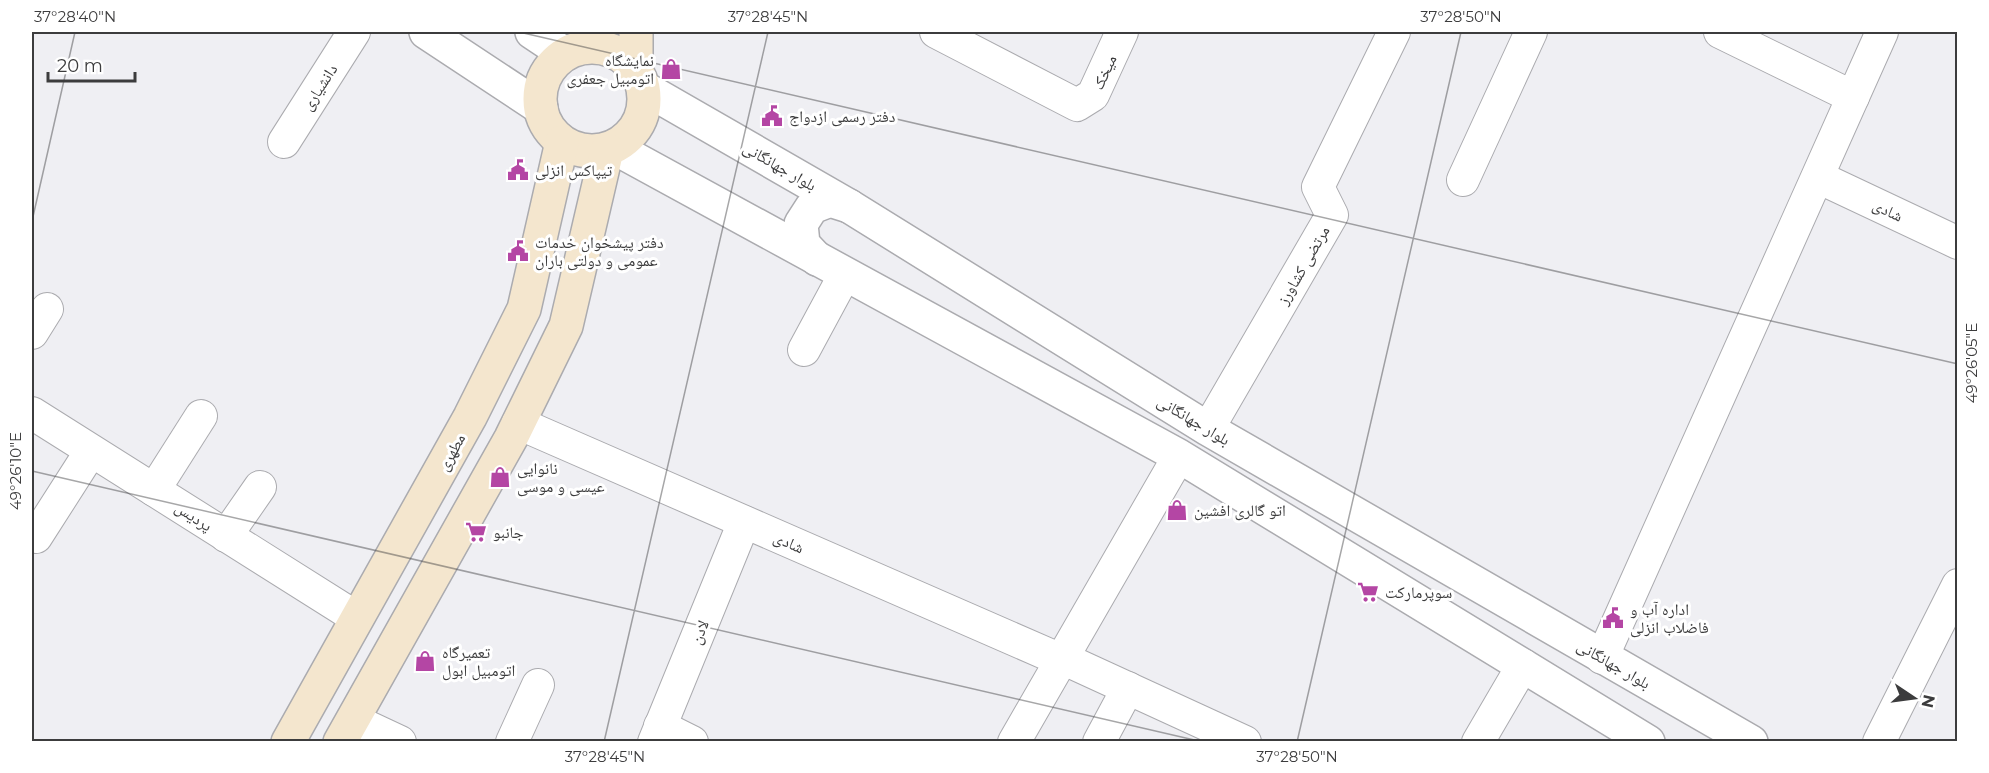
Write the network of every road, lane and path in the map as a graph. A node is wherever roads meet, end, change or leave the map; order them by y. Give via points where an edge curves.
1 (354, 32) edge
2 (426, 32) edge
3 (532, 32) edge
4 (636, 32) edge
5 (936, 32) edge
6 (1122, 32) edge
7 (1394, 32) edge
8 (1531, 32) edge
9 (1720, 32) edge
10 (1882, 32) edge
11 (572, 45) edge
12 (640, 79) junction
13 (1852, 97) junction
14 (541, 108) junction
15 (284, 142) dead end
16 (562, 142) junction
17 (610, 149) junction
18 (1818, 177) junction
19 (1463, 180) dead end
20 (849, 206) junction
21 (1958, 243) edge
22 (817, 259) junction
23 (845, 274) junction
24 (804, 350) dead end
25 (32, 413) edge
26 (201, 416) dead end
27 (518, 423) junction
28 (1208, 429) junction
29 (91, 450) junction
30 (1179, 456) junction
31 (260, 487) dead end
32 (154, 490) junction
33 (744, 522) junction
34 (226, 536) junction
35 (36, 537) dead end
36 (1958, 585) edge
37 (357, 618) junction
38 (1602, 658) junction
39 (1061, 659) junction
40 (1523, 665) junction
41 (538, 685) dead end
42 (1128, 688) junction
43 (346, 730) edge
44 (1195, 731) edge
45 (657, 734) edge
46 (288, 741) edge
47 (400, 741) edge
48 (512, 741) edge
49 (692, 741) edge
50 (1014, 741) edge
51 (1099, 741) edge
52 (1245, 741) edge
53 (1478, 741) edge
54 (1648, 741) edge
55 (1751, 741) edge
56 (1879, 741) edge

1 - 15 street, دانشیاری
2 - 14 street
3 - 11 street
4 - 12 main road
5 - 6 street, میخک via 1077,105 1093,95
7 - 28 street, مرتضی کشاورز via 1317,187 1332,215
8 - 19 street
9 - 13 street
10 - 13 street
11 - 12 main road via 608,49 624,56
11 - 14 main road via 542,83
12 - 17 main road via 645,103 642,117 626,140
12 - 20 street, بلوار جهانگانی
13 - 18 street
14 - 16 main road via 548,127
16 - 17 main road via 591,152
16 - 37 main road, مطهری via 524,309 470,417
17 - 22 street
17 - 27 main road via 566,326
18 - 21 street, شادی
18 - 38 street
20 - 22 street via 830,200 812,207 801,224 802,244
20 - 28 street, بلوار جهانگانی
22 - 23 street
23 - 24 street
23 - 30 street
25 - 29 street, پردیس
26 - 32 street
27 - 33 street, شادی
27 - 43 main road
28 - 38 street, بلوار جهانگانی
29 - 32 street, پردیس
29 - 35 street
30 - 39 street
30 - 40 street
31 - 34 street
32 - 34 street, پردیس
33 - 39 street, شادی
33 - 45 street, لادن
34 - 37 street, پردیس
36 - 56 street
37 - 46 main road, مطهری
38 - 55 street, بلوار جهانگانی
39 - 42 street, شادی
39 - 50 street
40 - 53 street
40 - 54 street
41 - 48 street
42 - 44 street, شادی
42 - 51 street
43 - 47 street
44 - 52 street, شادی
45 - 49 street

